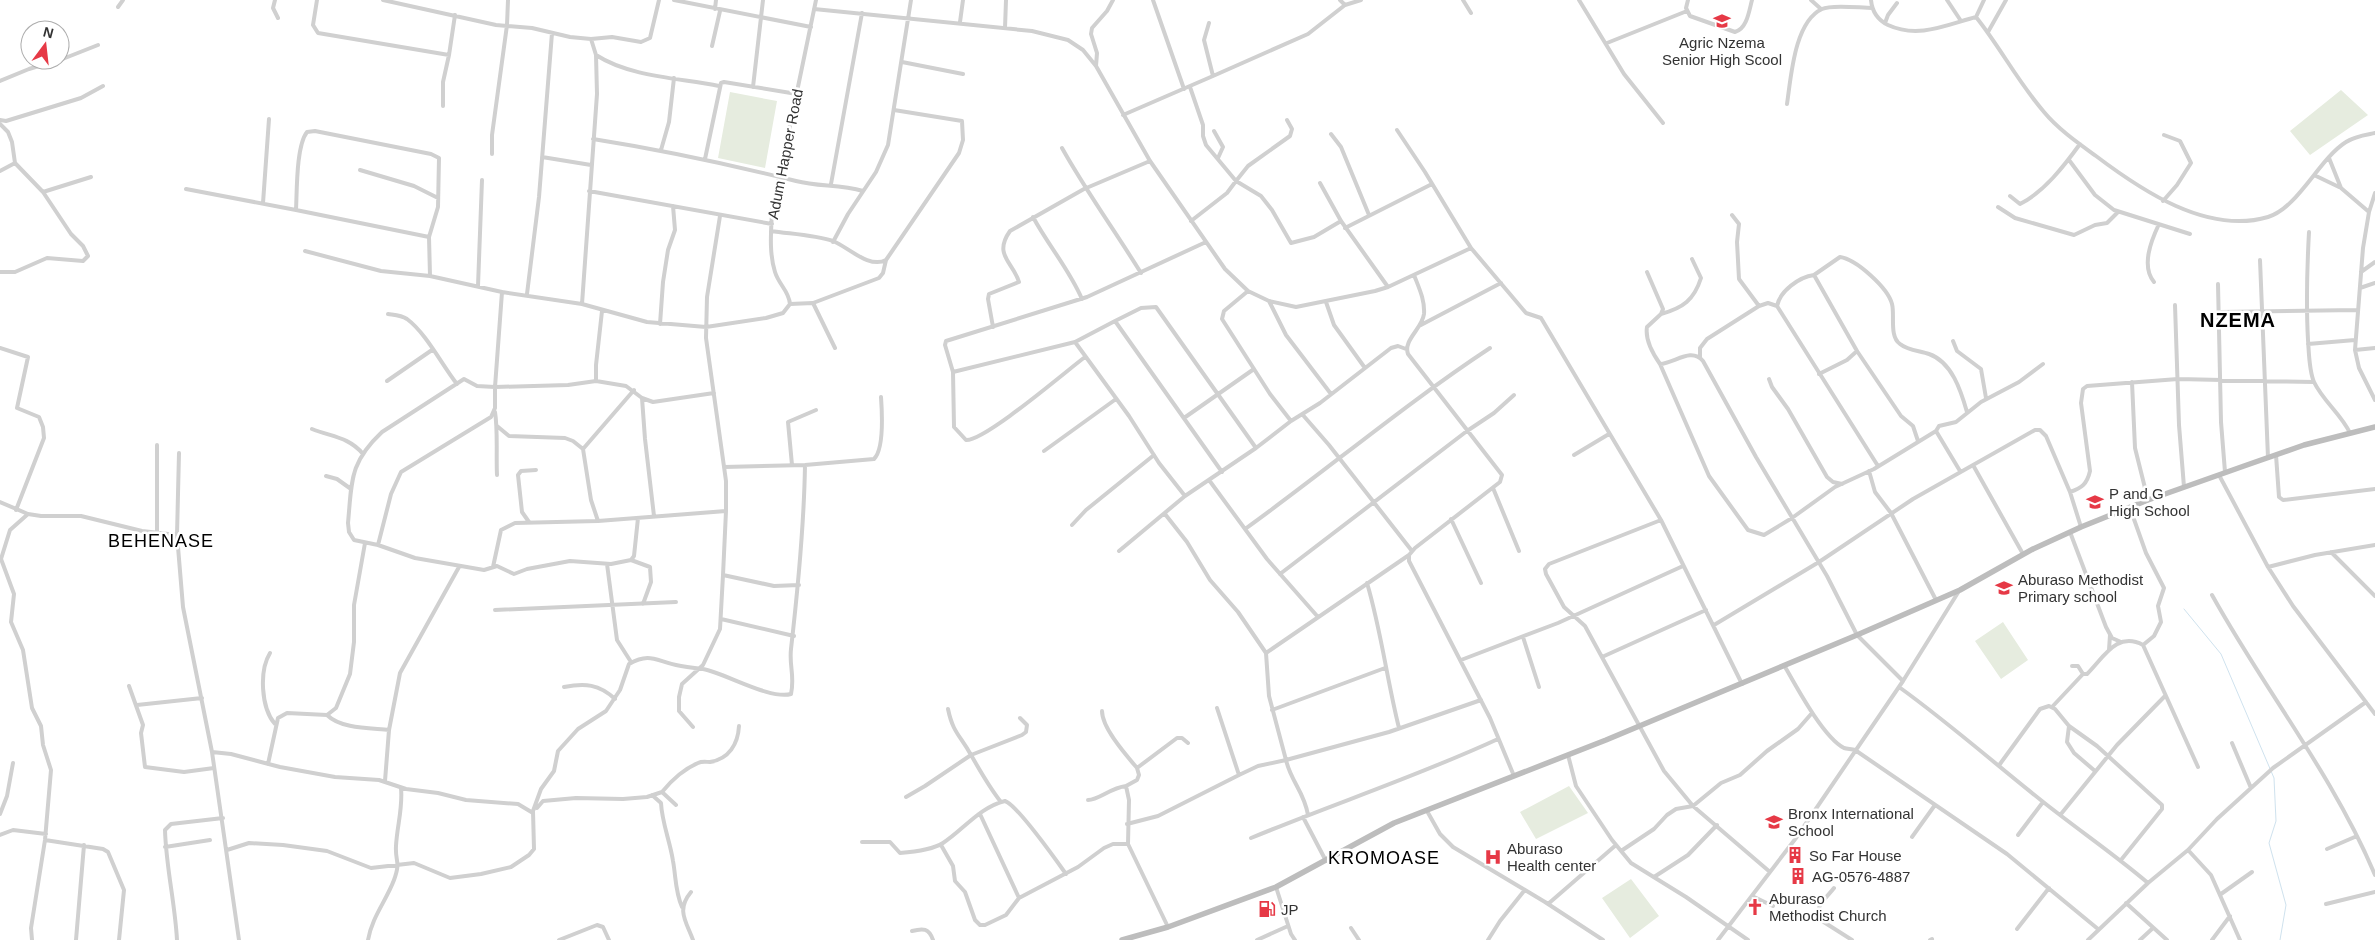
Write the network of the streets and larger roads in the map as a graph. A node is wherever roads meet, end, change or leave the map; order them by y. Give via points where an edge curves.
1 (123, 0) edge
2 (275, 0) edge
3 (317, 0) edge
4 (383, 0) edge
5 (508, 0) edge
6 (658, 0) edge
7 (674, 0) edge
8 (716, 0) edge
9 (763, 0) edge
10 (816, 0) edge
11 (911, 0) edge
12 (963, 0) edge
13 (1006, 0) edge
14 (1113, 0) edge
15 (1153, 0) edge
16 (1340, 0) edge
17 (1361, 0) edge
18 (1463, 0) edge
19 (1586, 0) edge
20 (1688, 0) edge
21 (1752, 0) edge
22 (1811, 0) edge
23 (1871, 0) edge
24 (1947, 0) edge
25 (2006, 0) edge
26 (1580, 1) edge
27 (1983, 1) edge
28 (1897, 3) dead end
29 (1345, 5) junction
30 (118, 7) dead end
31 (1872, 8) junction
32 (715, 9) junction
33 (814, 9) junction
34 (1821, 9) junction
35 (720, 11) junction
36 (1687, 11) junction
37 (862, 13) junction
38 (1471, 13) dead end
39 (455, 15) junction
40 (908, 17) junction
41 (1976, 17) junction
42 (278, 18) dead end
43 (760, 19) junction
44 (1961, 21) junction
45 (960, 22) junction
46 (1209, 23) dead end
47 (1885, 23) junction
48 (507, 25) junction
49 (810, 28) junction
50 (1005, 28) junction
51 (1988, 32) junction
52 (552, 33) junction
53 (591, 39) junction
54 (1607, 43) junction
55 (98, 45) dead end
56 (712, 46) dead end
57 (449, 55) junction
58 (596, 55) junction
59 (70, 56) edge
60 (902, 62) junction
61 (1096, 66) junction
62 (27, 70) edge
63 (963, 74) dead end
64 (1213, 76) junction
65 (674, 78) junction
66 (0, 81) edge
67 (103, 86) dead end
68 (719, 86) junction
69 (753, 86) junction
70 (1190, 87) junction
71 (1184, 89) junction
72 (796, 94) junction
73 (1787, 104) dead end
74 (443, 106) dead end
75 (894, 110) junction
76 (1123, 116) junction
77 (269, 120) dead end
78 (1287, 120) dead end
79 (0, 122) edge
80 (1663, 123) dead end
81 (1396, 130) dead end
82 (1214, 131) dead end
83 (2375, 133) edge
84 (1332, 134) dead end
85 (2164, 135) dead end
86 (593, 139) junction
87 (2080, 144) junction
88 (1062, 148) dead end
89 (662, 150) junction
90 (492, 154) dead end
91 (542, 157) junction
92 (1218, 158) junction
93 (2329, 158) junction
94 (705, 160) junction
95 (2068, 160) junction
96 (1150, 161) junction
97 (15, 163) junction
98 (591, 165) junction
99 (360, 170) dead end
100 (0, 171) edge
101 (2314, 175) junction
102 (780, 176) junction
103 (91, 177) dead end
104 (482, 180) dead end
105 (1236, 181) junction
106 (1320, 183) dead end
107 (831, 184) junction
108 (1432, 184) junction
109 (186, 188) dead end
110 (2341, 188) junction
111 (1084, 189) junction
112 (589, 191) junction
113 (863, 191) junction
114 (43, 192) junction
115 (2375, 193) edge
116 (2010, 196) dead end
117 (438, 198) junction
118 (2163, 200) junction
119 (263, 203) junction
120 (672, 206) junction
121 (1998, 207) dead end
122 (296, 210) junction
123 (2118, 212) junction
124 (2369, 212) junction
125 (1369, 215) junction
126 (1732, 215) dead end
127 (720, 216) junction
128 (1033, 217) junction
129 (1191, 221) junction
130 (1340, 221) junction
131 (772, 224) junction
132 (2158, 224) junction
133 (1346, 228) junction
134 (771, 231) junction
135 (2310, 232) dead end
136 (2190, 234) dead end
137 (429, 237) junction
138 (834, 242) junction
139 (1206, 242) junction
140 (1471, 248) junction
141 (305, 251) dead end
142 (1692, 259) dead end
143 (886, 260) junction
144 (2260, 260) dead end
145 (2375, 262) edge
146 (0, 272) edge
147 (1647, 272) dead end
148 (2361, 272) junction
149 (1141, 273) junction
150 (1414, 275) junction
151 (1814, 275) junction
152 (430, 276) junction
153 (2154, 282) dead end
154 (1501, 283) junction
155 (2375, 283) edge
156 (2218, 284) dead end
157 (478, 286) junction
158 (1388, 287) junction
159 (2360, 288) junction
160 (1248, 291) junction
161 (502, 292) junction
162 (527, 294) junction
163 (1082, 299) junction
164 (1269, 301) junction
165 (1326, 302) junction
166 (813, 303) junction
167 (582, 304) junction
168 (790, 304) junction
169 (2175, 305) dead end
170 (1759, 306) junction
171 (1777, 306) junction
172 (2357, 310) junction
173 (602, 311) junction
174 (2307, 311) junction
175 (2220, 312) junction
176 (2263, 312) junction
177 (388, 314) dead end
178 (1661, 314) junction
179 (1115, 321) junction
180 (660, 324) junction
181 (1420, 326) junction
182 (706, 327) junction
183 (994, 327) junction
184 (2355, 340) junction
185 (1953, 341) dead end
186 (1075, 342) junction
187 (2308, 344) junction
188 (0, 348) edge
189 (835, 348) dead end
190 (1490, 348) dead end
191 (2375, 348) edge
192 (1406, 349) junction
193 (432, 350) junction
194 (2355, 350) junction
195 (1857, 352) junction
196 (1085, 357) junction
197 (1700, 357) junction
198 (1660, 364) junction
199 (2043, 364) dead end
200 (1365, 368) junction
201 (1254, 369) junction
202 (953, 372) junction
203 (1819, 374) junction
204 (1769, 379) dead end
205 (2178, 379) junction
206 (2222, 379) junction
207 (387, 381) dead end
208 (596, 381) junction
209 (2266, 381) junction
210 (2132, 382) junction
211 (2314, 382) junction
212 (457, 384) junction
213 (495, 387) junction
214 (1432, 387) junction
215 (634, 390) junction
216 (1218, 392) junction
217 (714, 393) junction
218 (1331, 394) junction
219 (1514, 395) dead end
220 (881, 397) dead end
221 (642, 398) junction
222 (1986, 398) junction
223 (1116, 399) junction
224 (2375, 400) edge
225 (816, 410) dead end
226 (494, 411) junction
227 (1967, 412) junction
228 (1302, 414) junction
229 (1184, 418) junction
230 (1291, 421) junction
231 (497, 426) junction
232 (2375, 427) edge
233 (312, 429) dead end
234 (1467, 431) junction
235 (1936, 431) junction
236 (2350, 433) junction
237 (1609, 434) junction
238 (1918, 441) junction
239 (157, 445) dead end
240 (1256, 448) junction
241 (583, 449) junction
242 (1044, 451) dead end
243 (179, 453) dead end
244 (363, 454) junction
245 (1154, 455) junction
246 (1574, 455) dead end
247 (2276, 455) junction
248 (2268, 458) junction
249 (1340, 459) junction
250 (1973, 464) junction
251 (805, 465) junction
252 (792, 466) junction
253 (1878, 466) junction
254 (724, 467) junction
255 (536, 470) dead end
256 (1960, 470) junction
257 (1869, 471) junction
258 (1222, 472) junction
259 (2222, 474) junction
260 (497, 475) dead end
261 (326, 476) dead end
262 (1209, 480) junction
263 (1842, 484) junction
264 (2184, 487) junction
265 (1493, 488) junction
266 (351, 489) junction
267 (2375, 489) edge
268 (2070, 492) junction
269 (1185, 496) junction
270 (2148, 500) junction
271 (0, 502) edge
272 (1375, 502) junction
273 (2130, 508) junction
274 (16, 510) junction
275 (726, 511) junction
276 (1891, 513) junction
277 (28, 514) junction
278 (1165, 514) junction
279 (654, 516) junction
280 (638, 518) junction
281 (1792, 518) junction
282 (1451, 519) junction
283 (1661, 520) junction
284 (598, 521) junction
285 (530, 523) junction
286 (1072, 525) dead end
287 (2081, 527) junction
288 (1245, 529) junction
289 (157, 532) junction
290 (2070, 532) junction
291 (177, 535) junction
292 (365, 543) junction
293 (378, 545) junction
294 (2375, 545) edge
295 (1119, 551) dead end
296 (1519, 551) dead end
297 (2331, 552) junction
298 (1411, 553) junction
299 (2023, 554) junction
300 (631, 560) junction
301 (1819, 562) junction
302 (607, 564) junction
303 (493, 566) junction
304 (1683, 566) junction
305 (458, 567) junction
306 (2268, 568) junction
307 (1280, 574) junction
308 (722, 576) junction
309 (1367, 583) junction
310 (1481, 583) dead end
311 (799, 585) junction
312 (1960, 590) junction
313 (2212, 595) dead end
314 (2375, 596) edge
315 (1936, 600) junction
316 (676, 602) dead end
317 (643, 604) junction
318 (612, 605) junction
319 (495, 610) dead end
320 (1706, 610) junction
321 (1575, 616) junction
322 (1318, 617) junction
323 (721, 619) junction
324 (1714, 625) junction
325 (1857, 635) junction
326 (2110, 635) junction
327 (794, 636) junction
328 (1523, 637) junction
329 (2121, 642) junction
330 (2143, 644) junction
331 (2109, 650) junction
332 (270, 653) dead end
333 (1266, 653) junction
334 (1602, 658) junction
335 (1461, 660) junction
336 (631, 662) junction
337 (1784, 665) junction
338 (2072, 666) dead end
339 (1385, 668) junction
340 (700, 669) junction
341 (2083, 674) junction
342 (1903, 681) junction
343 (1742, 684) junction
344 (129, 686) dead end
345 (564, 687) dead end
346 (1539, 687) dead end
347 (1899, 687) junction
348 (2165, 696) junction
349 (202, 698) junction
350 (615, 699) junction
351 (1481, 700) junction
352 (2366, 702) junction
353 (137, 704) junction
354 (1216, 708) dead end
355 (2052, 708) junction
356 (948, 709) dead end
357 (1272, 710) junction
358 (1102, 711) dead end
359 (1812, 713) junction
360 (2375, 714) edge
361 (327, 715) junction
362 (1020, 718) dead end
363 (276, 725) junction
364 (1641, 725) junction
365 (739, 726) dead end
366 (2070, 726) junction
367 (694, 727) dead end
368 (1399, 728) junction
369 (389, 730) junction
370 (1498, 739) junction
371 (1188, 743) dead end
372 (2232, 743) dead end
373 (2304, 745) junction
374 (1856, 750) junction
375 (212, 752) junction
376 (971, 755) junction
377 (1568, 755) junction
378 (2107, 756) junction
379 (1286, 760) junction
380 (13, 763) dead end
381 (268, 764) junction
382 (2000, 764) junction
383 (2198, 767) dead end
384 (214, 768) junction
385 (1137, 768) junction
386 (2095, 771) junction
387 (1239, 775) junction
388 (1514, 776) junction
389 (385, 781) junction
390 (1126, 786) junction
391 (401, 788) junction
392 (2251, 788) junction
393 (662, 792) junction
394 (652, 795) junction
395 (906, 797) dead end
396 (1088, 800) dead end
397 (1001, 802) junction
398 (2044, 802) junction
399 (676, 805) dead end
400 (1935, 805) junction
401 (1694, 806) junction
402 (1427, 811) junction
403 (533, 812) junction
404 (0, 814) edge
405 (980, 814) junction
406 (2061, 814) junction
407 (1306, 816) junction
408 (223, 818) junction
409 (1127, 824) junction
410 (1717, 826) junction
411 (0, 834) edge
412 (46, 834) junction
413 (2018, 835) dead end
414 (2357, 836) junction
415 (1912, 837) dead end
416 (1251, 838) dead end
417 (45, 840) junction
418 (210, 840) dead end
419 (862, 842) dead end
420 (941, 844) junction
421 (1128, 844) junction
422 (1616, 845) junction
423 (84, 846) junction
424 (165, 847) junction
425 (2327, 849) dead end
426 (227, 850) junction
427 (2188, 850) junction
428 (1621, 851) junction
429 (2121, 860) junction
430 (1326, 861) junction
431 (399, 866) junction
432 (1770, 872) junction
433 (2252, 872) dead end
434 (1066, 874) junction
435 (2375, 875) edge
436 (1654, 877) junction
437 (2148, 883) junction
438 (1276, 887) junction
439 (1834, 888) dead end
440 (2048, 888) junction
441 (1524, 890) junction
442 (691, 892) dead end
443 (2375, 892) edge
444 (2221, 894) junction
445 (1752, 896) junction
446 (1018, 898) junction
447 (2126, 903) junction
448 (1548, 904) junction
449 (2326, 904) dead end
450 (1773, 906) dead end
451 (682, 907) junction
452 (2230, 916) junction
453 (1288, 926) junction
454 (1729, 926) junction
455 (1168, 927) junction
456 (1351, 928) dead end
457 (2153, 928) junction
458 (2017, 929) dead end
459 (2098, 929) junction
460 (912, 931) dead end
461 (1269, 938) edge
462 (32, 940) edge
463 (76, 940) edge
464 (119, 940) edge
465 (177, 940) edge
466 (239, 940) edge
467 (368, 940) edge
468 (559, 940) edge
469 (609, 940) edge
470 (693, 940) edge
471 (933, 940) edge
472 (1125, 940) edge
473 (1257, 940) edge
474 (1295, 940) edge
475 (1359, 940) edge
476 (1488, 940) edge
477 (1603, 940) edge
478 (1718, 940) edge
479 (1748, 940) edge
480 (1852, 940) edge
481 (2088, 940) edge
482 (2140, 940) edge
483 (2167, 940) edge
484 (2212, 940) edge
485 (2240, 940) edge

1 - 30 street
2 - 42 street
3 - 57 street via 312,26 318,33
4 - 39 street
5 - 48 street
6 - 53 street via 648,40 641,42 605,36
7 - 32 street
8 - 32 street
9 - 43 street
10 - 33 street, Adum Happer Road
11 - 40 street
12 - 45 street
13 - 50 street
14 - 61 street via 1092,28
15 - 71 street
16 - 29 street
17 - 29 street
18 - 38 street
19 - 26 street
20 - 36 street
21 - 36 street via 1744,26 1735,32 1690,16
22 - 34 street
23 - 31 street
24 - 44 street
25 - 51 street
26 - 54 street
27 - 41 street
28 - 47 street
29 - 64 street via 1308,34
31 - 34 street
31 - 47 street
32 - 35 street
33 - 37 street
33 - 49 street, Adum Happer Road
34 - 73 street via 1800,35
35 - 43 street
35 - 56 street
36 - 54 street
37 - 40 street
37 - 107 street
39 - 48 street
39 - 57 street
40 - 45 street
40 - 60 street
41 - 44 street
41 - 51 street
43 - 49 street
43 - 69 street
44 - 47 street via 1912,32
45 - 50 street
46 - 64 street via 1204,40
48 - 52 street
48 - 90 street
49 - 72 street, Adum Happer Road
50 - 61 street via 1068,40 1083,50
51 - 87 street via 2044,113
52 - 53 street
52 - 91 street
53 - 58 street
54 - 80 street via 1624,74
55 - 59 street
57 - 74 street via 443,82
58 - 65 street via 612,65
58 - 86 street
60 - 63 street
60 - 75 street
61 - 76 street
62 - 66 street
64 - 70 street
65 - 68 street
65 - 89 street
67 - 79 street via 80,98
68 - 69 street via 724,82
68 - 94 street
69 - 72 street
70 - 71 street
70 - 92 street via 1203,125 1204,140
71 - 76 street
72 - 102 street, Adum Happer Road
75 - 113 street via 888,145
75 - 143 street via 962,121 963,140 955,160
76 - 96 street
77 - 119 street
78 - 105 street via 1292,129 1290,136 1248,166
79 - 97 street via 12,142
81 - 108 street
82 - 92 street via 1223,147
83 - 93 street via 2348,141
84 - 125 street
85 - 118 street via 2180,141 2191,163
86 - 89 street
86 - 98 street
87 - 95 street
87 - 118 street
88 - 111 street
89 - 94 street
91 - 98 street
91 - 162 street
92 - 105 street
93 - 101 street
93 - 110 street
94 - 102 street
95 - 116 street via 2026,201 2020,204
95 - 123 street via 2096,195
96 - 111 street
96 - 129 street
97 - 100 street
97 - 114 street
98 - 112 street
99 - 117 street via 414,186
101 - 110 street
101 - 118 street via 2286,206 2268,217 2241,220 2200,215
102 - 107 street via 804,183
102 - 131 street, Adum Happer Road
103 - 114 street
104 - 157 street
105 - 129 street via 1228,193
105 - 130 street via 1261,196 1291,243 1314,236
106 - 130 street
107 - 113 street
108 - 125 street
108 - 140 street
109 - 119 street
110 - 124 street
111 - 128 street
111 - 149 street
112 - 120 street
112 - 167 street
113 - 138 street
114 - 146 street via 83,246 87,259 47,258 15,272
115 - 124 street
117 - 122 street via 439,158 311,131 304,135 300,154
117 - 137 street via 437,216
119 - 122 street
120 - 127 street
120 - 180 street via 675,230 668,250
121 - 123 street via 2015,218 2074,235 2107,223
122 - 137 street
123 - 132 street
124 - 148 street
125 - 133 street
126 - 170 street via 1739,224 1738,279
127 - 131 street
127 - 182 street
128 - 163 street via 1061,258
128 - 183 street via 1006,236 1003,252 1019,282 989,294
129 - 139 street
130 - 133 street
131 - 134 street, Adum Happer Road
132 - 136 street
132 - 153 street via 2149,255 2150,276
133 - 158 street
134 - 138 street
134 - 168 street, Adum Happer Road via 770,248 775,271 790,295
135 - 174 street
137 - 152 street
138 - 143 street via 869,260
139 - 149 street
139 - 160 street
140 - 150 street
140 - 154 street
141 - 152 street via 381,271
142 - 178 street via 1701,278 1692,299 1676,310
143 - 166 street via 879,278
144 - 176 street
145 - 148 street
147 - 178 street via 1662,304
148 - 159 street
149 - 163 street
150 - 158 street
150 - 181 street via 1424,308
151 - 171 street via 1786,290 1778,299
151 - 195 street
151 - 227 street via 1840,257 1860,266 1890,296 1895,338 1900,344 1941,359 1956,381
152 - 157 street
154 - 181 street
154 - 237 street via 1528,314 1541,318
155 - 159 street
156 - 175 street
157 - 161 street
158 - 165 street
159 - 172 street
160 - 164 street
160 - 201 street via 1229,305 1222,319
161 - 162 street
161 - 213 street
162 - 167 street
163 - 183 street
164 - 165 street via 1296,307
164 - 218 street via 1286,335
165 - 200 street via 1334,325
166 - 168 street
166 - 189 street
167 - 173 street
168 - 182 street via 783,314
169 - 205 street
170 - 171 street via 1768,303
170 - 197 street via 1707,339 1700,348
171 - 203 street
172 - 174 street
172 - 184 street
173 - 180 street
173 - 208 street
174 - 176 street
174 - 187 street
175 - 176 street
175 - 206 street
176 - 209 street
177 - 193 street via 408,319
178 - 198 street via 1646,332
179 - 186 street
179 - 216 street via 1141,308 1156,307
179 - 229 street
180 - 182 street
181 - 192 street
182 - 217 street
183 - 202 street via 946,341
184 - 187 street
184 - 194 street
185 - 222 street via 1957,351 1980,369
186 - 196 street
186 - 202 street
187 - 211 street
188 - 274 street via 28,358 17,408 39,417 43,427 41,446
190 - 214 street
191 - 194 street
192 - 200 street via 1391,348
192 - 214 street
193 - 207 street
193 - 212 street
194 - 224 street via 2359,368
195 - 203 street
195 - 238 street via 1895,408 1913,426
196 - 202 street via 1021,408 970,440 962,437 954,427
196 - 223 street
197 - 198 street via 1689,354 1674,362
197 - 281 street
198 - 281 street via 1709,476 1739,520 1748,530 1764,535
199 - 222 street via 2019,382
200 - 218 street
201 - 216 street
201 - 230 street
203 - 253 street
204 - 263 street via 1827,477
205 - 206 street
205 - 210 street
205 - 264 street
206 - 209 street
206 - 259 street
208 - 213 street
208 - 215 street
209 - 211 street
209 - 248 street
210 - 268 street via 2083,388 2081,403 2090,471 2082,488
210 - 270 street via 2135,448
211 - 236 street
212 - 213 street via 464,379 477,386
212 - 244 street via 382,432
213 - 226 street
214 - 234 street
214 - 249 street
215 - 221 street
215 - 241 street
216 - 229 street
216 - 240 street
217 - 221 street via 660,402
217 - 254 street
218 - 228 street
219 - 234 street
220 - 251 street via 882,423 876,457
221 - 279 street
222 - 227 street
223 - 242 street
223 - 245 street
225 - 252 street via 788,422
226 - 231 street
226 - 293 street via 481,424 401,472 391,494
227 - 235 street via 1956,422 1939,426
228 - 230 street
228 - 249 street
229 - 258 street
230 - 240 street
231 - 241 street via 509,436 564,438
231 - 260 street
232 - 236 street
233 - 244 street via 349,440
234 - 265 street via 1502,475
234 - 272 street
235 - 238 street
235 - 256 street
236 - 247 street
237 - 246 street
237 - 283 street
238 - 253 street
239 - 289 street
240 - 258 street
241 - 284 street via 591,500
243 - 291 street
244 - 266 street via 356,464
245 - 269 street
245 - 286 street
247 - 248 street
247 - 267 street via 2279,497 2283,500
248 - 259 street
249 - 272 street
249 - 288 street
250 - 256 street
250 - 268 street via 2028,433 2040,430 2046,436
250 - 299 street
251 - 252 street
251 - 311 street
252 - 254 street
253 - 257 street
254 - 275 street
255 - 285 street via 521,471 518,475 522,512
256 - 276 street
257 - 263 street
257 - 276 street via 1875,492
258 - 262 street
259 - 264 street
259 - 306 street
261 - 266 street
262 - 269 street
262 - 288 street
263 - 281 street
264 - 270 street
265 - 282 street
265 - 296 street
266 - 292 street via 349,532 354,540
268 - 287 street
269 - 278 street
270 - 273 street
271 - 274 street
272 - 298 street
272 - 307 street
273 - 287 street
273 - 330 street via 2146,553 2164,588 2158,606 2161,622 2154,636
274 - 277 street
275 - 279 street
275 - 308 street
276 - 301 street
276 - 315 street
277 - 289 street via 81,516
277 - 412 street via 10,530 1,560 14,594 10,622 23,650 32,708 41,726 51,770
278 - 295 street
278 - 333 street
279 - 280 street
280 - 284 street
280 - 300 street
281 - 301 street
282 - 298 street
282 - 310 street
283 - 304 street
283 - 321 street via 1548,564 1546,574 1559,600
284 - 285 street
285 - 303 street via 515,523 501,530
287 - 290 street
288 - 307 street
289 - 291 street
290 - 299 street
290 - 326 street
291 - 349 street via 183,608
292 - 293 street
292 - 361 street via 354,605 350,674 336,708
293 - 305 street via 415,558
294 - 297 street
297 - 306 street
297 - 314 street
298 - 309 street
298 - 335 street via 1411,567
299 - 312 street
300 - 302 street
300 - 317 street via 650,566 651,582
301 - 324 street
301 - 325 street
302 - 303 street via 570,561 514,574
302 - 318 street
303 - 305 street via 484,570
304 - 320 street
304 - 321 street
305 - 369 street via 400,672
306 - 352 street
307 - 322 street
308 - 311 street via 774,586
308 - 323 street
309 - 322 street
309 - 339 street
311 - 327 street
312 - 315 street
312 - 342 street
313 - 373 street
315 - 325 street
316 - 317 street
317 - 318 street
318 - 319 street
318 - 336 street via 617,640
320 - 324 street
320 - 334 street
321 - 328 street
321 - 334 street via 1585,626
322 - 333 street
323 - 327 street
323 - 340 street via 717,639
324 - 343 street
325 - 337 street
325 - 342 street
326 - 329 street
326 - 331 street
327 - 340 street via 791,653 794,679 788,696
328 - 335 street
328 - 346 street
329 - 330 street via 2131,639
329 - 331 street
330 - 348 street
331 - 341 street via 2087,674
332 - 363 street via 264,665 264,689 270,717
333 - 357 street
334 - 364 street
335 - 351 street
336 - 340 street via 653,657
336 - 350 street
337 - 343 street
337 - 359 street
338 - 341 street via 2078,666
339 - 357 street
339 - 368 street
340 - 367 street via 682,684 679,697 679,711
341 - 355 street
342 - 347 street
343 - 364 street
344 - 353 street
345 - 350 street via 592,685
347 - 374 street
347 - 382 street
348 - 378 street
348 - 383 street
349 - 353 street
349 - 375 street
350 - 403 street via 601,715 578,729 558,751 554,771 540,789
351 - 368 street
351 - 370 street
352 - 360 street
352 - 373 street
353 - 384 street via 143,725 145,767 184,772
354 - 387 street
355 - 366 street
355 - 382 street via 2040,709
356 - 376 street via 954,731
357 - 379 street
358 - 385 street via 1110,733
359 - 374 street via 1844,748
359 - 401 street via 1798,730 1740,775 1714,788
361 - 363 street via 286,712 278,718
361 - 369 street via 346,724
362 - 376 street via 1027,725 1026,732
363 - 381 street
364 - 377 street
364 - 401 street via 1657,762
365 - 393 street via 733,750 691,767
366 - 378 street
366 - 386 street via 2066,740 2069,746
368 - 379 street
369 - 389 street
370 - 388 street
370 - 407 street via 1446,763
371 - 385 street via 1177,738
372 - 392 street
373 - 392 street
373 - 414 street
374 - 400 street
374 - 432 street
375 - 381 street
375 - 384 street
376 - 395 street
376 - 397 street
377 - 388 street
377 - 422 street via 1576,786
378 - 386 street
378 - 429 street via 2162,807
379 - 387 street via 1258,766
379 - 407 street via 1290,774 1303,794
380 - 404 street
381 - 389 street via 335,777
382 - 398 street
384 - 408 street
385 - 390 street via 1137,780
386 - 406 street
387 - 409 street via 1158,816
388 - 402 street
389 - 391 street
390 - 396 street
390 - 409 street via 1129,800
391 - 403 street via 466,800 518,804
391 - 431 street via 395,848
392 - 427 street
393 - 394 street
393 - 399 street
394 - 403 street via 623,800 576,798 543,802
394 - 451 street via 661,803 674,861 675,890
397 - 405 street
397 - 434 street via 1013,806
398 - 406 street
398 - 413 street
400 - 415 street
400 - 440 street via 2008,854
401 - 410 street
401 - 428 street via 1676,809 1666,815 1654,829
402 - 430 street via 1394,823
402 - 441 street via 1440,834 1453,847
403 - 431 street via 534,849 511,867 450,878 414,863
405 - 420 street
405 - 446 street
406 - 429 street
407 - 416 street
407 - 430 street
408 - 424 street via 168,825
408 - 426 street
409 - 421 street
410 - 432 street
410 - 436 street via 1688,855
411 - 412 street via 13,830
412 - 417 street
414 - 425 street
414 - 435 street
417 - 423 street
417 - 462 street via 30,928
418 - 424 street
419 - 420 street via 890,842 900,853
420 - 446 street via 976,923 985,925 1004,916
421 - 434 street via 1104,848
421 - 455 street
422 - 428 street
422 - 448 street
423 - 463 street
423 - 464 street via 108,852 122,884 124,897
424 - 465 street
426 - 431 street via 249,843 283,844 327,852 371,868
426 - 466 street
427 - 437 street
427 - 444 street via 2206,868
428 - 436 street via 1631,863
429 - 437 street
430 - 438 street
431 - 467 street via 391,888 374,916
432 - 445 street
433 - 444 street
434 - 446 street
436 - 454 street
437 - 447 street
438 - 453 street
438 - 455 street
439 - 480 street via 1817,915
440 - 458 street
440 - 459 street
441 - 448 street
441 - 476 street
442 - 451 street
443 - 449 street
444 - 452 street
445 - 450 street
445 - 454 street
447 - 457 street
447 - 459 street
448 - 477 street
451 - 470 street
452 - 484 street
452 - 485 street
453 - 461 street
453 - 474 street
454 - 478 street
454 - 479 street
455 - 472 street
456 - 475 street
457 - 482 street
457 - 483 street
459 - 481 street
460 - 471 street via 926,929
461 - 473 street
468 - 469 street via 597,925 603,927

